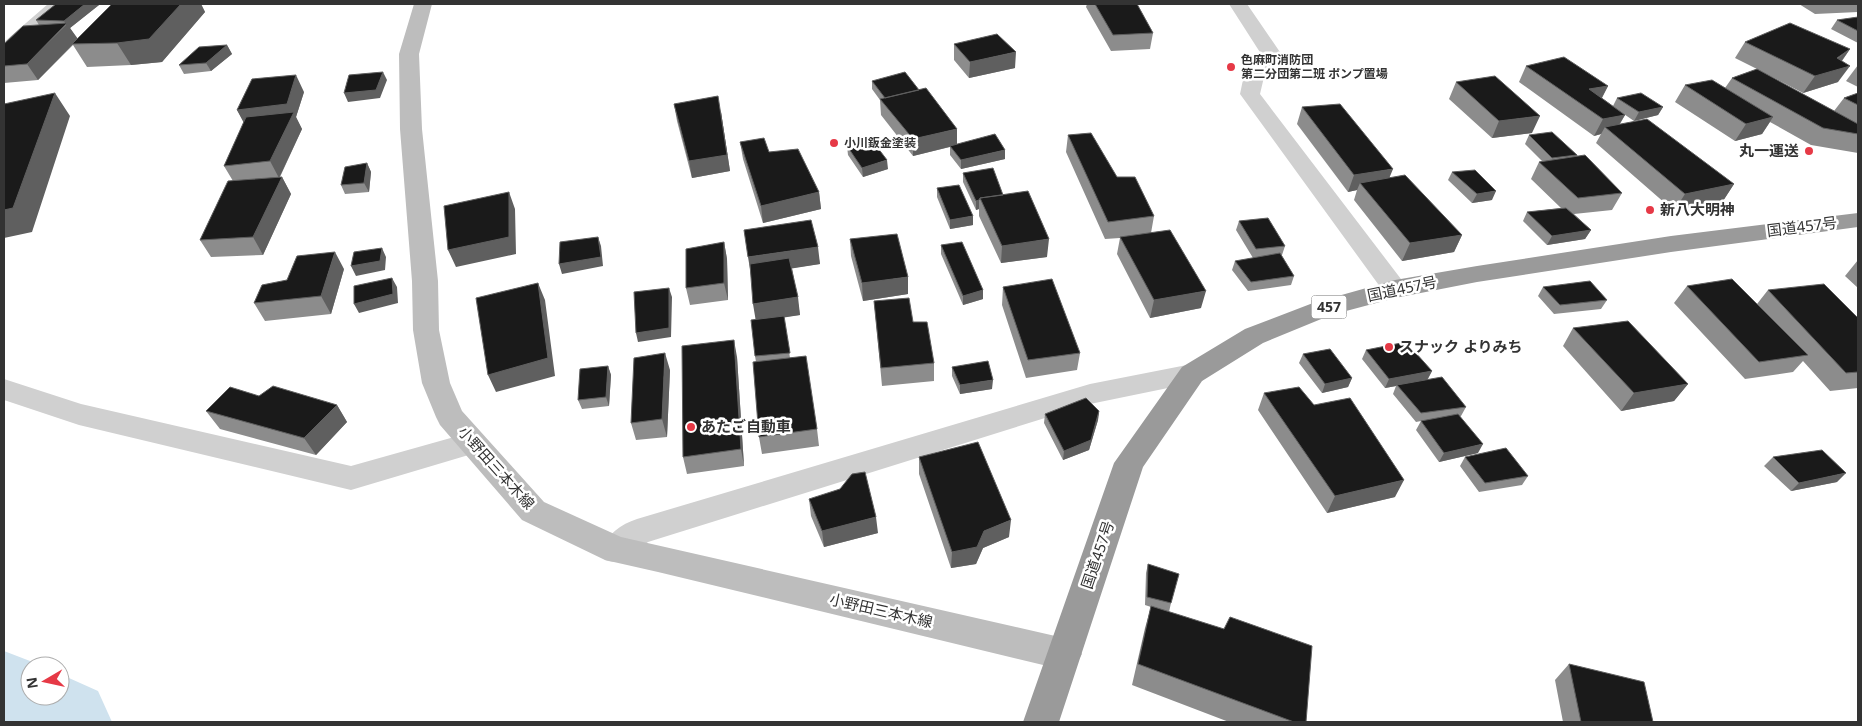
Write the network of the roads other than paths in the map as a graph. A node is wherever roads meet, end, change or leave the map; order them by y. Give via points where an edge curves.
1 (59, 4) edge
2 (422, 4) edge
3 (1238, 4) edge
4 (4, 52) edge
5 (1858, 220) edge
6 (1395, 289) junction
7 (1192, 374) junction
8 (4, 389) edge
9 (472, 443) junction
10 (616, 550) junction
11 (1064, 654) junction
12 (1041, 722) edge

1 - 4 street
2 - 9 main road, 小野田三本木線 via 409,54 410,129 425,281 426,330 436,383 450,417
3 - 6 street via 1274,58 1254,76 1250,94
5 - 6 highway, 国道457号 / 457 via 1671,244
6 - 7 highway, 国道457号 / 457 via 1322,309 1254,336
7 - 10 street via 1090,394 656,526 637,532
7 - 11 highway, 国道457号 / 457 via 1129,463
8 - 9 street via 79,414 351,478
9 - 10 main road, 小野田三本木線 via 533,512
10 - 11 main road, 小野田三本木線
11 - 12 highway, 国道457号 / 457

